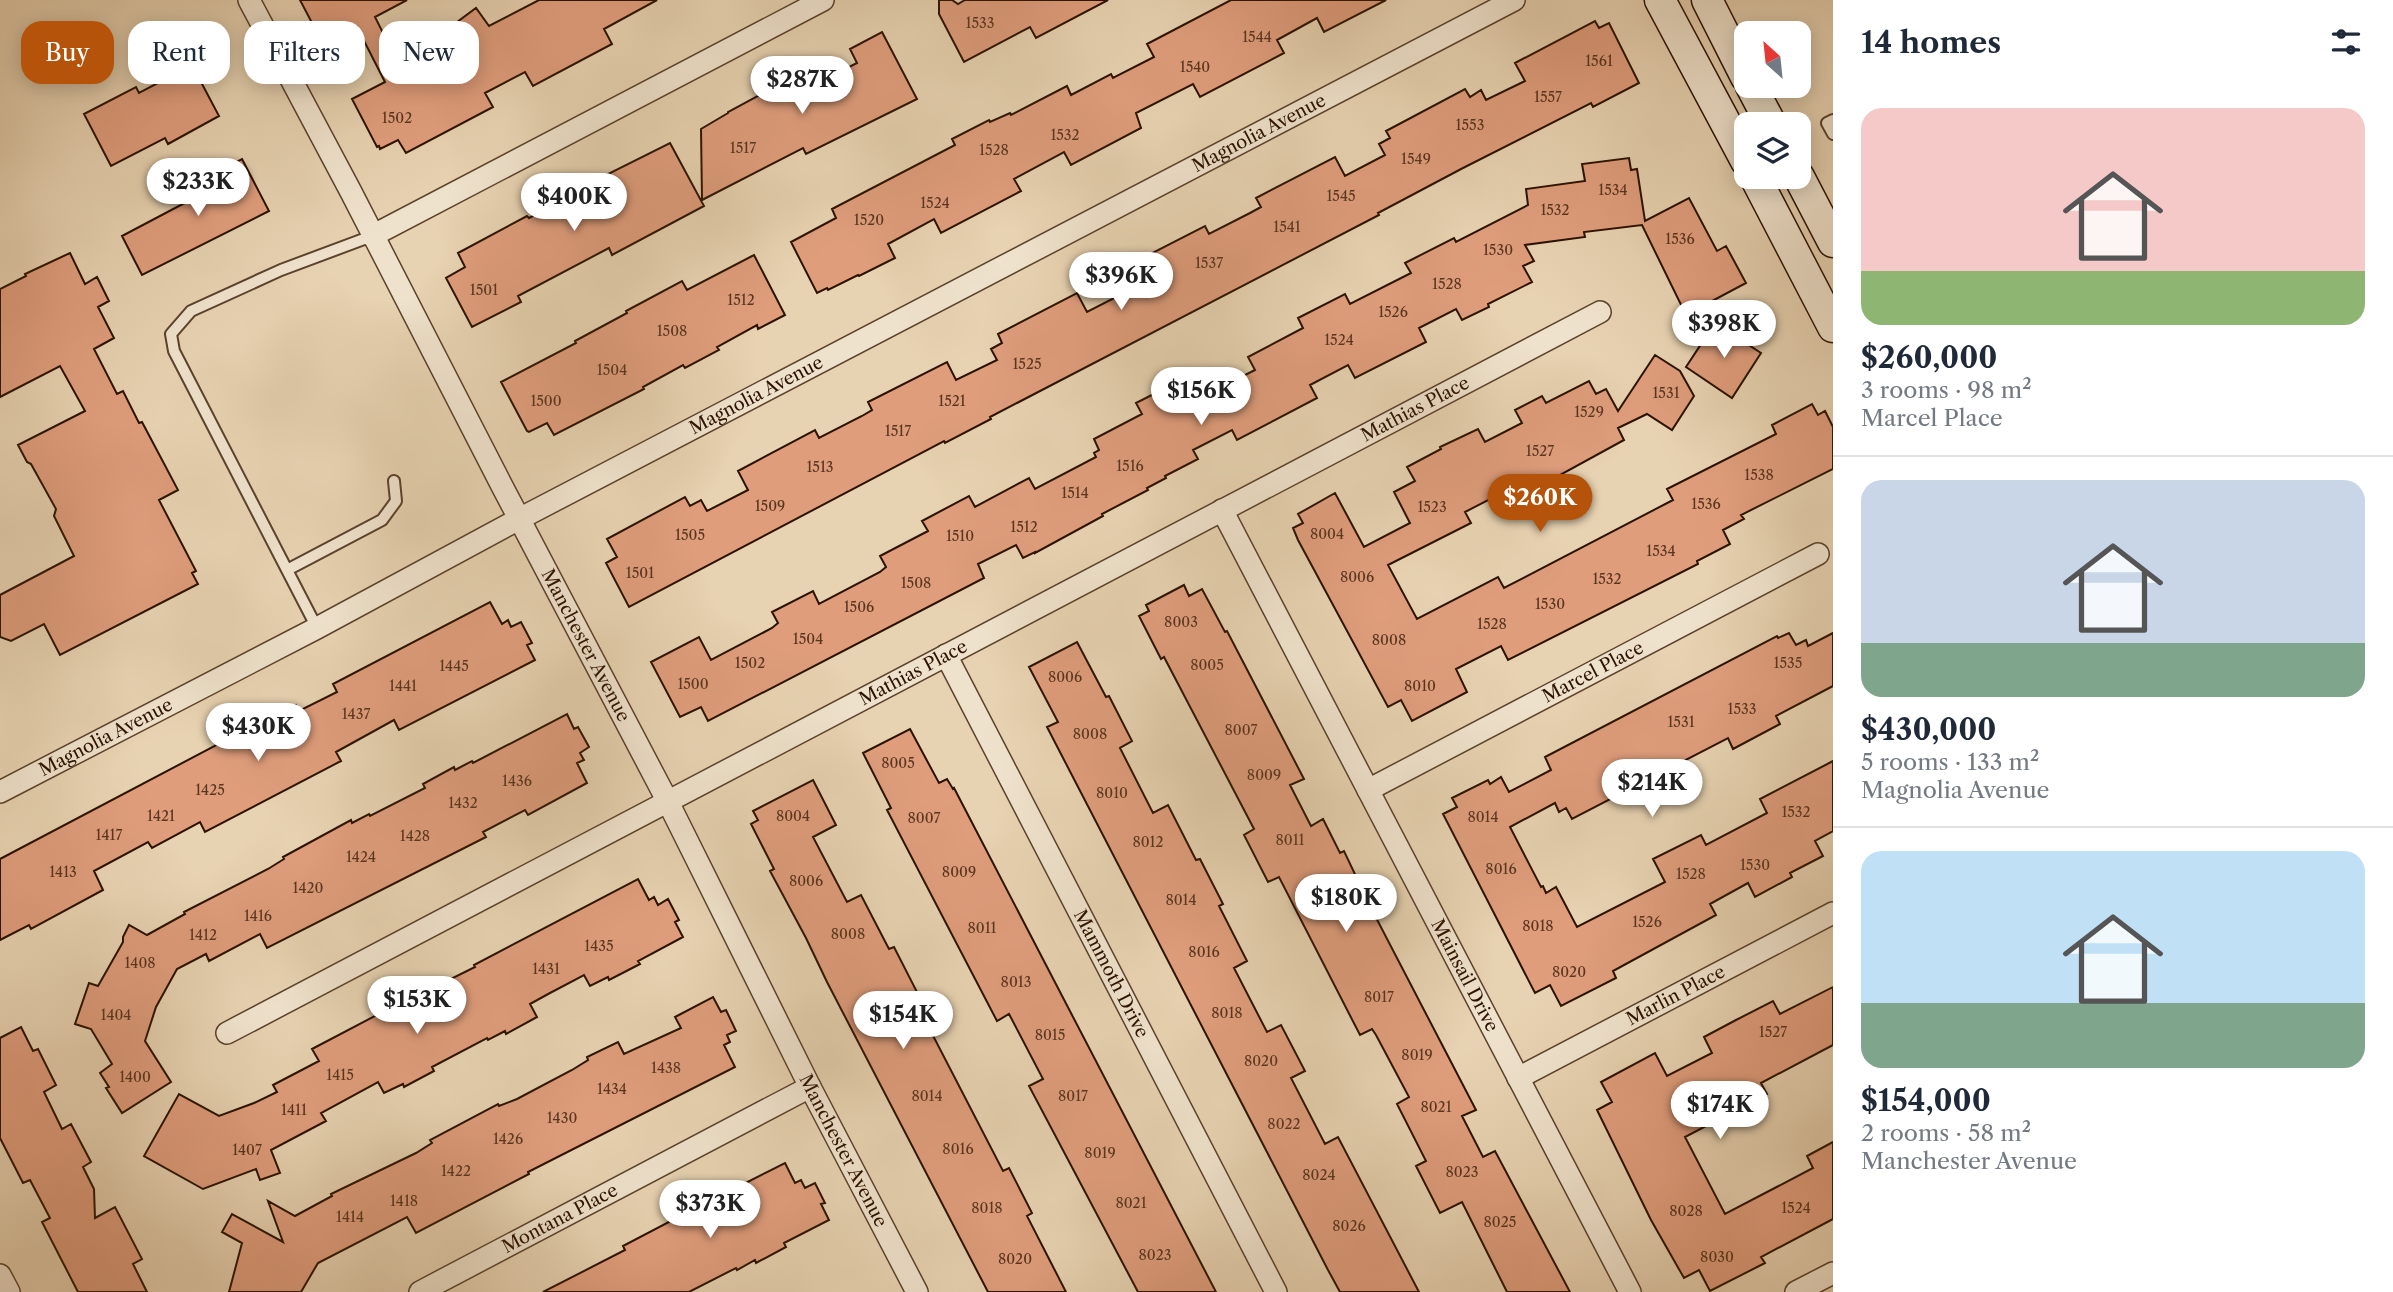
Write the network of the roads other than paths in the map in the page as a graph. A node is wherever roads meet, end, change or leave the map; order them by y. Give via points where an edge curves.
1 (249, 0) edge
2 (823, 0) edge
3 (1514, 0) edge
4 (1660, 0) edge
5 (1707, 0) edge
6 (1734, 53) edge
7 (1833, 120) edge
8 (1833, 134) edge
9 (1734, 139) edge
10 (1761, 189) edge
11 (1805, 189) edge
12 (372, 236) junction
13 (1833, 242) edge
14 (1600, 312) dead end
15 (1833, 327) edge
16 (394, 481) dead end
17 (1222, 510) junction
18 (519, 519) junction
19 (1818, 554) dead end
20 (287, 569) junction
21 (317, 628) junction
22 (946, 655) junction
23 (1368, 790) junction
24 (0, 792) edge
25 (668, 802) junction
26 (1833, 912) edge
27 (227, 1033) dead end
28 (1518, 1078) junction
29 (810, 1087) junction
30 (1833, 1273) edge
31 (0, 1275) edge
32 (9, 1292) edge
33 (420, 1292) edge
34 (917, 1292) edge
35 (1276, 1292) edge
36 (1630, 1292) edge
37 (1796, 1292) edge

1 - 12 street, Manchester Avenue
2 - 12 street
3 - 18 street, Magnolia Avenue
4 - 9 street
5 - 6 street
7 - 8 lane via 1827,123
10 - 15 street
11 - 13 street
12 - 18 street, Manchester Avenue
12 - 20 lane via 191,311 171,334 174,352
14 - 17 street, Mathias Place
16 - 20 lane via 397,501 382,520
17 - 22 street, Mathias Place
17 - 23 street, Mainsail Drive
18 - 21 street, Magnolia Avenue
18 - 25 street, Manchester Avenue
19 - 23 street, Marcel Place
20 - 21 lane
21 - 24 street, Magnolia Avenue
22 - 25 street, Mathias Place
22 - 35 street, Mammoth Drive
23 - 28 street, Mainsail Drive
25 - 27 street, Mathias Place
25 - 29 street, Manchester Avenue
26 - 28 street, Marlin Place
28 - 36 street, Mainsail Drive
29 - 33 street, Montana Place
29 - 34 street, Manchester Avenue
30 - 37 street
31 - 32 street

